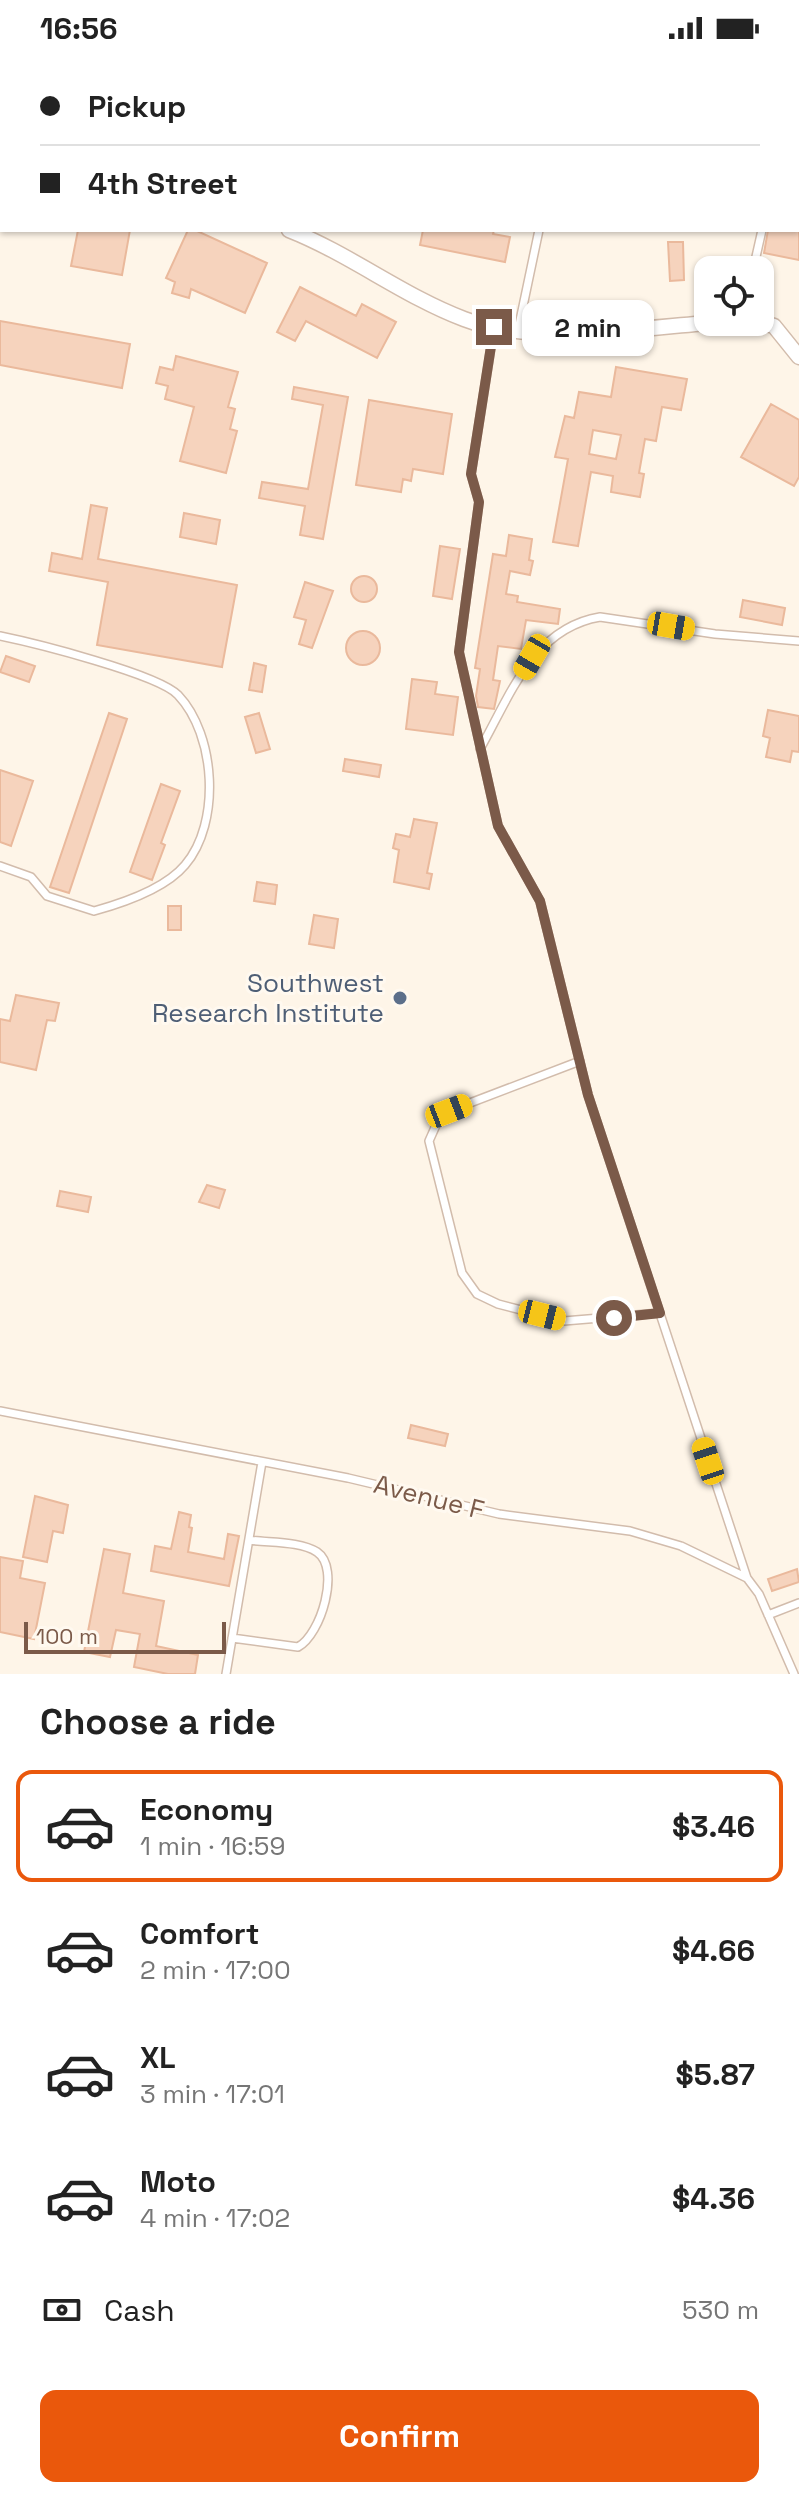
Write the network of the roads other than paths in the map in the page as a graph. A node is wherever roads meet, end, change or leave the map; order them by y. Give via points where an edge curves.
1 (293, 232) edge
2 (539, 232) edge
3 (762, 232) edge
4 (756, 256) edge
5 (694, 324) edge
6 (774, 326) edge
7 (494, 327) junction
8 (518, 330) junction
9 (799, 357) edge
10 (0, 636) edge
11 (799, 641) edge
12 (480, 749) junction
13 (0, 866) edge
14 (580, 1061) junction
15 (660, 1313) junction
16 (0, 1411) edge
17 (262, 1462) junction
18 (249, 1540) junction
19 (747, 1578) junction
20 (799, 1603) edge
21 (768, 1615) junction
22 (232, 1638) junction
23 (226, 1674) edge
24 (794, 1674) edge

1 - 7 street via 463,319
2 - 8 lane
3 - 4 lane
5 - 8 street via 561,333
6 - 9 street
7 - 8 street
7 - 12 lane via 471,474 479,502 459,652
10 - 13 lane via 149,678 178,694 204,739 209,813 200,842 168,880 94,911 47,896 31,877
11 - 12 lane via 600,617 583,620 567,626 532,657
12 - 14 lane via 498,826 540,901
14 - 15 lane
14 - 15 lane via 449,1111 437,1123 429,1141 462,1273 477,1294 498,1304 564,1321
15 - 19 lane
16 - 17 lane, Avenue F
17 - 18 lane
17 - 19 lane, Avenue F via 499,1514 630,1531 681,1546
18 - 22 lane
18 - 22 lane via 320,1553 325,1561 323,1613 316,1631 298,1647
19 - 21 lane
20 - 21 lane
21 - 24 lane
22 - 23 lane

